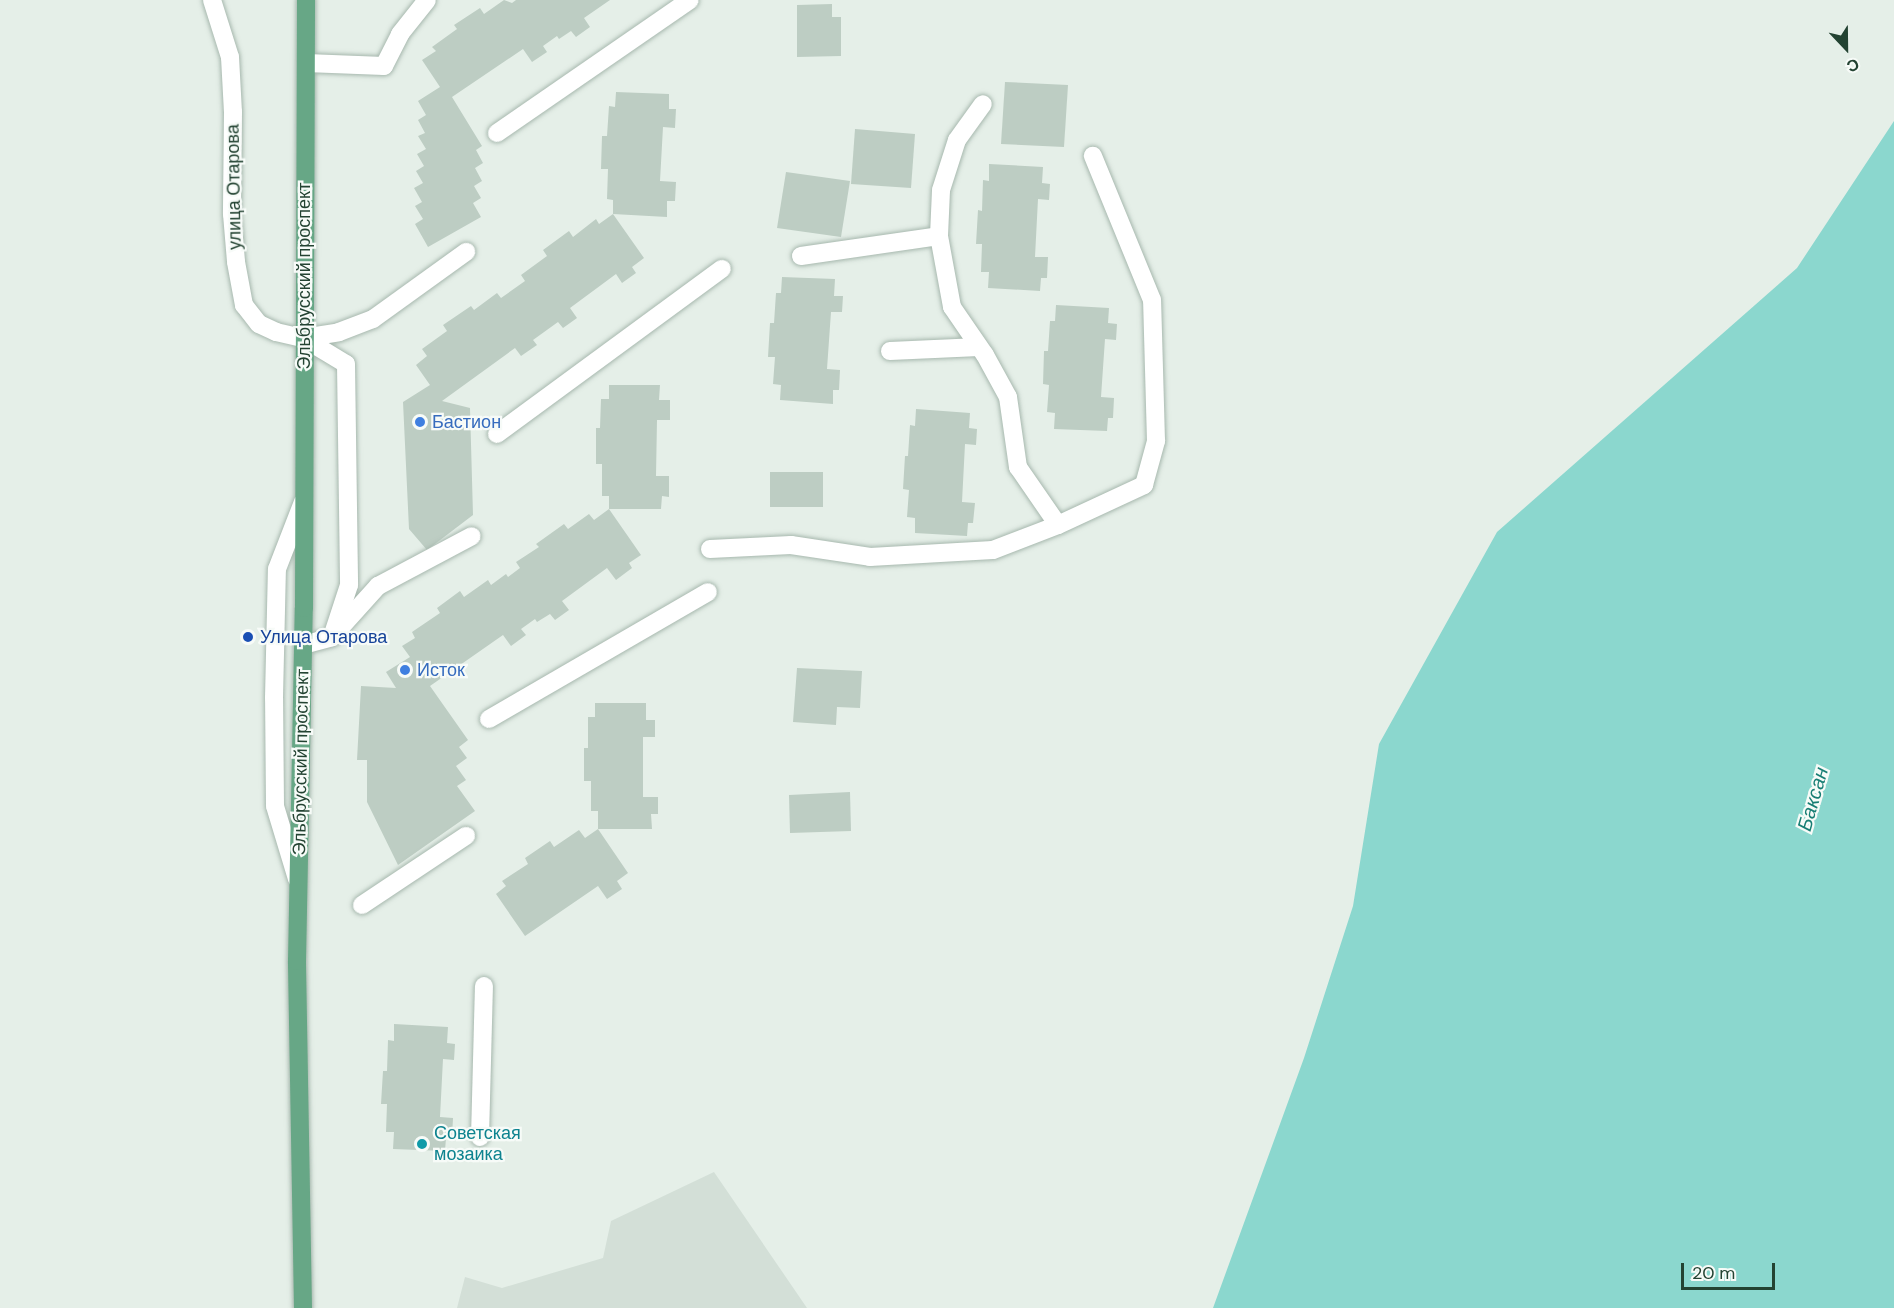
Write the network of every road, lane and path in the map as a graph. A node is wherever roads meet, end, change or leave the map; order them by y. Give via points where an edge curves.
1 (212, 0) edge
2 (306, 0) edge
3 (427, 0) edge
4 (690, 0) edge
5 (306, 63) junction
6 (983, 105) dead end
7 (497, 133) dead end
8 (1093, 156) dead end
9 (939, 236) junction
10 (466, 252) dead end
11 (801, 256) dead end
12 (722, 269) dead end
13 (303, 338) junction
14 (979, 347) junction
15 (890, 351) dead end
16 (497, 434) dead end
17 (303, 502) junction
18 (1058, 525) junction
19 (472, 536) dead end
20 (710, 549) dead end
21 (708, 592) dead end
22 (332, 637) junction
23 (303, 645) junction
24 (489, 719) dead end
25 (466, 836) dead end
26 (299, 884) junction
27 (362, 905) dead end
28 (484, 986) dead end
29 (480, 1137) dead end
30 (303, 1308) edge

1 - 13 street, улица Отарова via 230,57 232,214 244,304 258,324
2 - 5 main road, Эльбрусский проспект
3 - 5 street via 400,34 384,66
4 - 7 street
5 - 13 main road, Эльбрусский проспект
6 - 9 street via 957,140 941,190
8 - 18 street via 1152,300 1156,441 1144,486
9 - 11 street
9 - 14 street via 952,307
10 - 13 street via 373,319 339,332
12 - 16 street
13 - 17 main road, Эльбрусский проспект
13 - 22 street via 346,364 349,585
14 - 15 street
14 - 18 street via 1008,397 1018,467
17 - 23 main road, Эльбрусский проспект
17 - 26 street via 277,569 274,698 274,806
18 - 20 street via 993,550 870,557 791,545
19 - 22 street via 378,586
21 - 24 street
22 - 23 street
23 - 26 main road, Эльбрусский проспект
25 - 27 street
26 - 30 main road, Эльбрусский проспект via 297,1062
28 - 29 street

